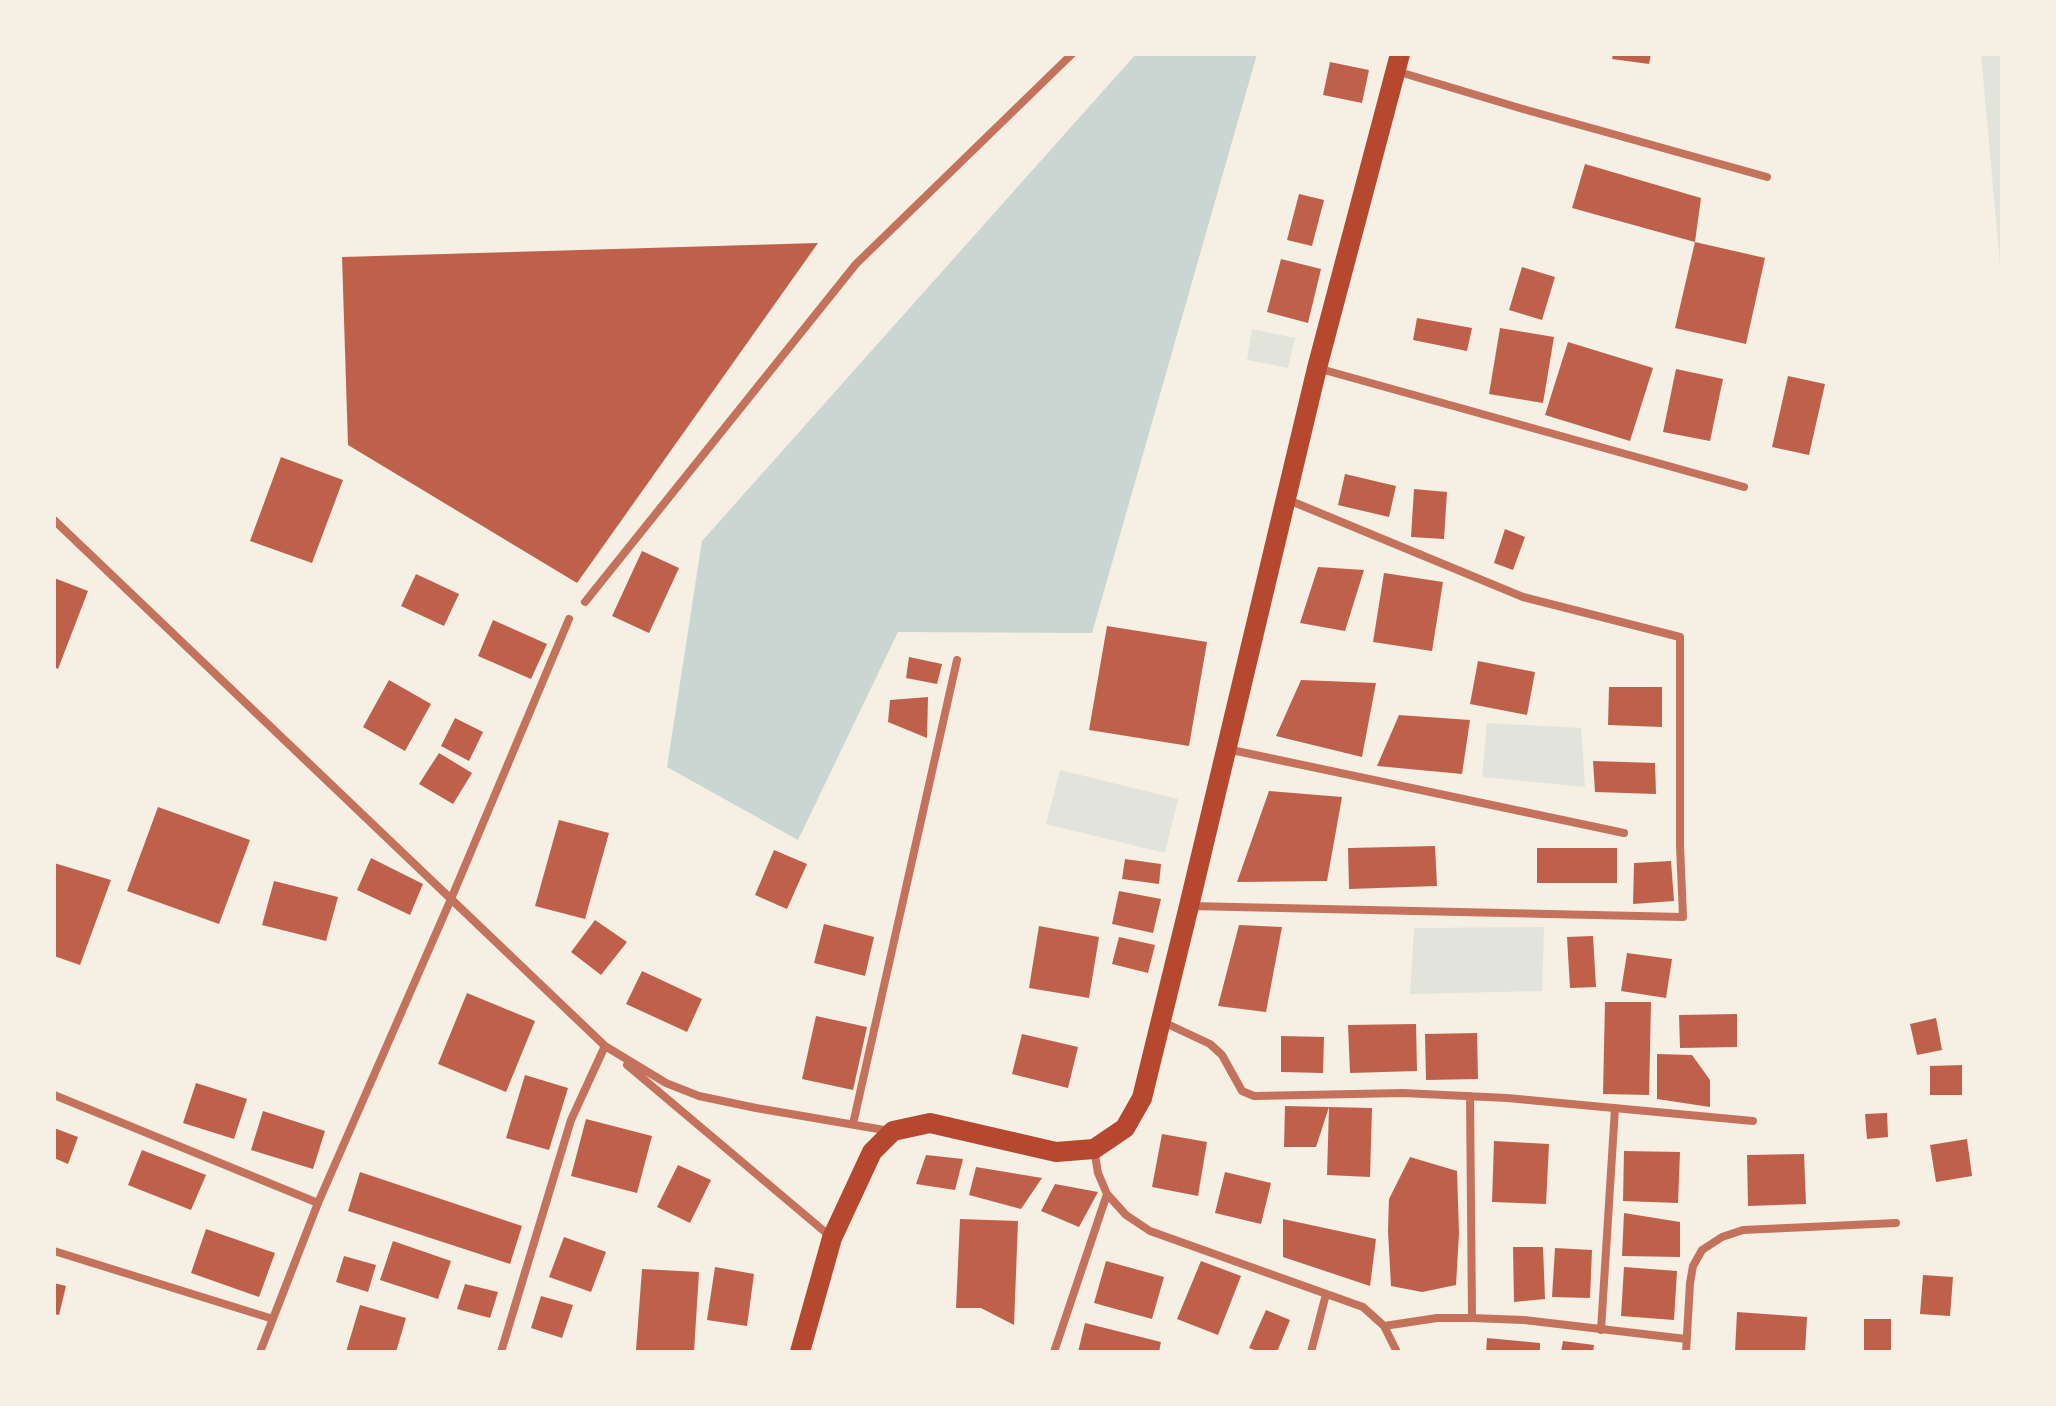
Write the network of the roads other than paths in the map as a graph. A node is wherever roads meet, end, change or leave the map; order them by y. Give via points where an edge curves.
1 (1072, 54) edge
2 (1397, 62) edge
3 (1767, 177) dead end
4 (1317, 368) junction
5 (1744, 487) dead end
6 (1285, 499) junction
7 (54, 520) edge
8 (585, 602) dead end
9 (569, 619) dead end
10 (957, 660) dead end
11 (1227, 749) junction
12 (1624, 833) dead end
13 (451, 899) junction
14 (1189, 906) junction
15 (1161, 1021) junction
16 (605, 1046) junction
17 (54, 1095) edge
18 (1470, 1096) junction
19 (1615, 1108) junction
20 (1753, 1121) dead end
21 (853, 1124) junction
22 (893, 1131) junction
23 (1094, 1149) junction
24 (1107, 1194) junction
25 (318, 1203) junction
26 (1896, 1223) dead end
27 (832, 1238) junction
28 (54, 1251) edge
29 (1326, 1294) junction
30 (1472, 1318) junction
31 (273, 1319) junction
32 (1384, 1326) junction
33 (1601, 1330) junction
34 (1686, 1339) junction
35 (260, 1352) edge
36 (501, 1352) edge
37 (800, 1352) edge
38 (1054, 1352) edge
39 (1311, 1352) edge
40 (1397, 1352) edge
41 (1686, 1352) edge

1 - 8 street via 856,264
2 - 3 street via 1523,109
2 - 4 main road
4 - 5 street
4 - 6 main road
6 - 11 main road
6 - 14 street via 1523,597 1680,637 1683,917
7 - 13 street
9 - 13 street
10 - 21 street
11 - 12 street
11 - 14 main road
13 - 16 street
13 - 25 street
14 - 15 main road
15 - 18 street via 1210,1044 1242,1091 1254,1096
15 - 23 main road via 1142,1098 1125,1128
16 - 21 street via 666,1083 699,1096
16 - 27 street
16 - 36 street via 571,1120
17 - 25 street
18 - 19 street
18 - 30 street
19 - 20 street
19 - 33 street
21 - 22 street
22 - 23 main road via 930,1123 1056,1152
22 - 27 main road via 872,1152
23 - 24 street
24 - 29 street via 1150,1231
24 - 38 street
25 - 31 street
26 - 34 street via 1743,1230 1722,1237 1702,1250 1693,1266
27 - 37 main road
28 - 31 street
29 - 32 street via 1363,1307
29 - 39 street
30 - 32 street
30 - 33 street
31 - 35 street
32 - 40 street
33 - 34 street
34 - 41 street

